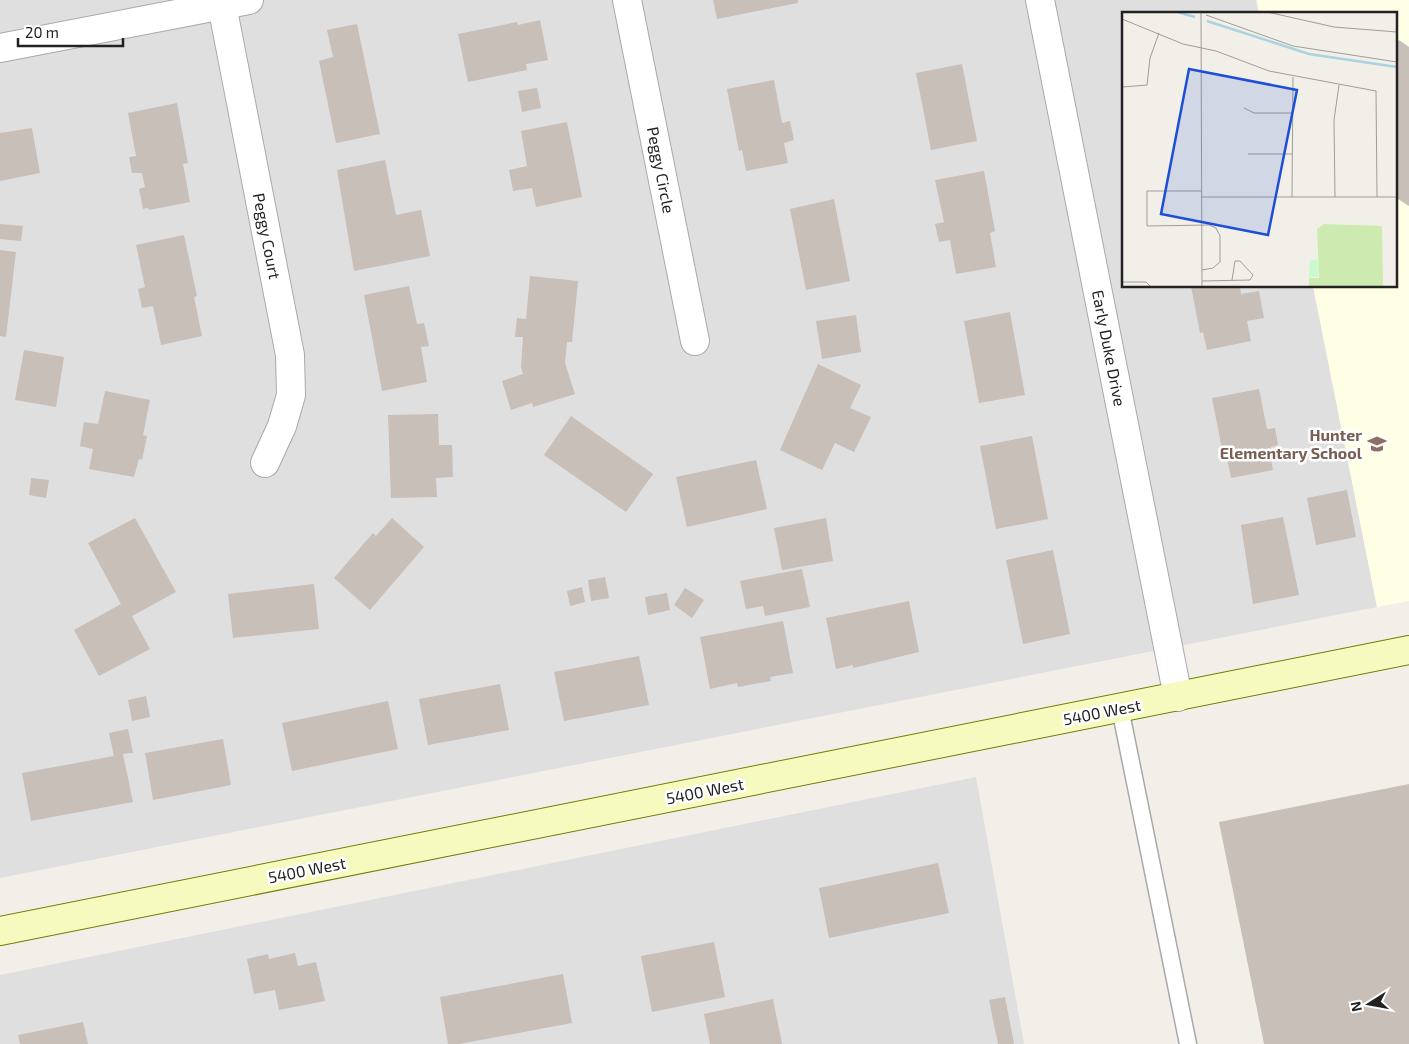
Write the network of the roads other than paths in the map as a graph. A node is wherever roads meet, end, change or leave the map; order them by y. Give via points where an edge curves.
1 (249, 0) edge
2 (627, 0) edge
3 (1040, 0) edge
4 (222, 5) junction
5 (0, 48) edge
6 (695, 341) dead end
7 (265, 463) dead end
8 (1409, 650) edge
9 (1178, 697) junction
10 (1120, 708) junction
11 (0, 931) edge
12 (1188, 1044) edge

1 - 4 street
2 - 6 street, Peggy Circle
3 - 9 street, Early Duke Drive
4 - 5 street
4 - 7 street, Peggy Court via 290,355 291,395 282,426
8 - 9 street, 5400 West
9 - 10 street, 5400 West
10 - 11 street, 5400 West
10 - 12 lane

